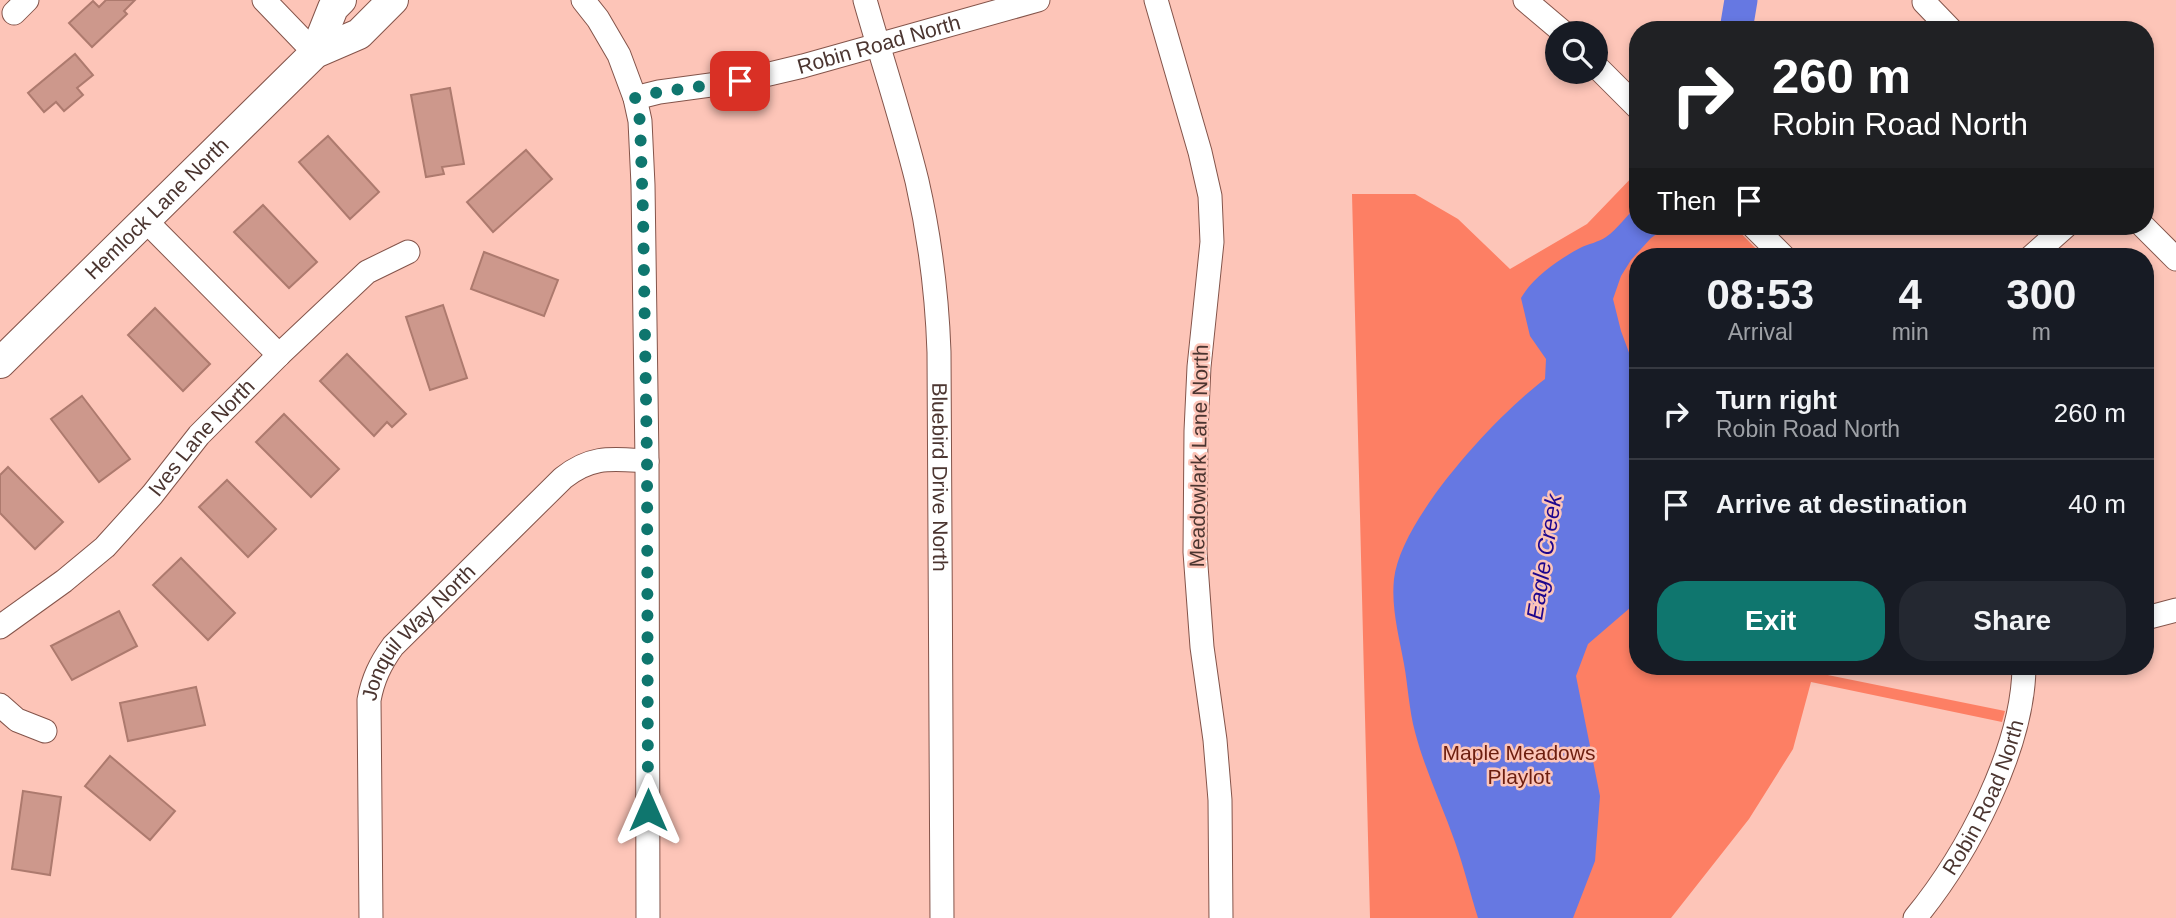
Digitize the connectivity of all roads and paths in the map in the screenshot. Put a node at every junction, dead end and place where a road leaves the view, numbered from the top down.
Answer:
1 (264, 0) edge
2 (341, 0) edge
3 (393, 0) edge
4 (583, 0) edge
5 (865, 0) edge
6 (1038, 0) edge
7 (1156, 0) edge
8 (1525, 0) edge
9 (1924, 2) dead end
10 (1550, 21) edge
11 (1942, 21) edge
12 (878, 46) junction
13 (315, 53) junction
14 (1608, 78) edge
15 (635, 98) junction
16 (1629, 99) edge
17 (145, 220) junction
18 (1762, 235) edge
19 (2056, 235) edge
20 (2152, 235) edge
21 (1775, 248) edge
22 (2041, 248) edge
23 (408, 252) dead end
24 (2176, 259) edge
25 (279, 355) junction
26 (0, 363) edge
27 (647, 461) junction
28 (2176, 610) edge
29 (2154, 616) edge
30 (0, 627) edge
31 (2023, 675) edge
32 (0, 705) edge
33 (45, 731) dead end
34 (370, 918) edge
35 (648, 918) edge
36 (943, 918) edge
37 (1222, 918) edge
38 (1915, 918) edge

1 - 13 street
2 - 13 main road, Hemlock Lane North
3 - 13 main road, Hemlock Lane North
4 - 15 street
5 - 12 street, Bluebird Drive North
6 - 12 street, Robin Road North
7 - 37 street, Meadowlark Lane North
8 - 10 street
9 - 11 street
12 - 15 street, Robin Road North
12 - 36 street, Bluebird Drive North
13 - 17 main road, Hemlock Lane North
14 - 16 street
15 - 27 street
17 - 25 street
17 - 26 main road, Hemlock Lane North
18 - 21 street
19 - 22 street
20 - 24 street
23 - 25 street, Ives Lane North
25 - 30 street, Ives Lane North
27 - 34 street, Jonquil Way North
27 - 35 street
28 - 29 street
31 - 38 street, Robin Road North
32 - 33 street

